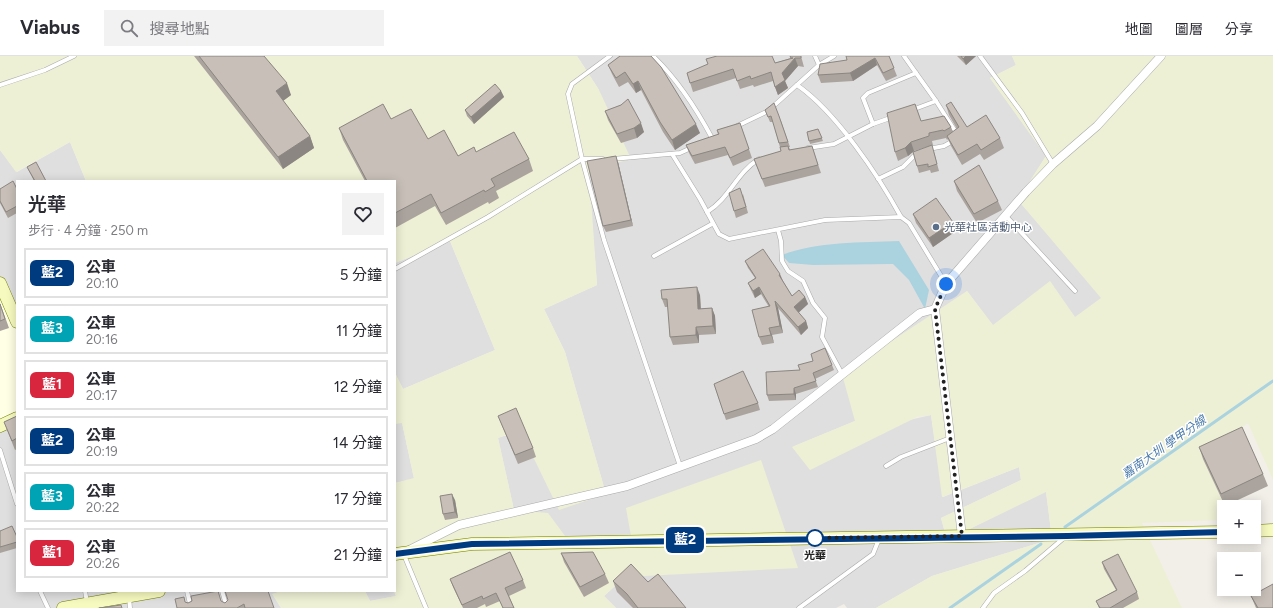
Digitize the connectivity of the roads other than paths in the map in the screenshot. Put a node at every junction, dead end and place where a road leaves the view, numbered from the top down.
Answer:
1 (74, 56) edge
2 (610, 56) edge
3 (653, 56) edge
4 (815, 56) edge
5 (834, 56) edge
6 (904, 56) edge
7 (980, 56) edge
8 (1161, 56) edge
9 (819, 65) junction
10 (916, 73) junction
11 (0, 85) edge
12 (797, 85) junction
13 (936, 101) junction
14 (908, 112) edge
15 (902, 114) edge
16 (874, 124) junction
17 (733, 128) edge
18 (719, 134) edge
19 (712, 138) junction
20 (849, 138) junction
21 (705, 141) edge
22 (699, 144) edge
23 (803, 148) edge
24 (672, 154) junction
25 (766, 156) edge
26 (582, 160) junction
27 (1053, 164) junction
28 (878, 179) junction
29 (707, 212) junction
30 (1006, 216) junction
31 (901, 217) junction
32 (712, 224) junction
33 (778, 230) junction
34 (654, 256) dead end
35 (396, 268) edge
36 (0, 283) edge
37 (946, 284) junction
38 (1075, 291) dead end
39 (935, 309) junction
40 (16, 320) edge
41 (842, 374) junction
42 (16, 418) edge
43 (0, 426) edge
44 (950, 437) junction
45 (0, 450) edge
46 (886, 466) dead end
47 (680, 467) junction
48 (16, 501) edge
49 (1273, 530) edge
50 (1261, 531) edge
51 (1217, 532) edge
52 (962, 536) junction
53 (1067, 536) junction
54 (880, 537) junction
55 (399, 553) edge
56 (40, 592) edge
57 (86, 592) edge
58 (155, 592) edge
59 (187, 592) edge
60 (222, 592) edge
61 (129, 598) edge
62 (988, 603) junction
63 (87, 604) junction
64 (48, 608) edge
65 (63, 608) edge
66 (191, 608) edge
67 (227, 608) edge
68 (426, 608) edge
69 (799, 608) edge
70 (983, 608) edge
71 (991, 608) edge

1 - 11 lane
2 - 26 lane
3 - 19 lane
4 - 9 lane
5 - 9 lane
6 - 10 lane
7 - 27 lane
8 - 27 street
9 - 12 lane
10 - 13 lane
10 - 16 lane
12 - 17 lane
12 - 20 lane
13 - 14 lane
13 - 28 lane
15 - 16 lane
16 - 20 lane
18 - 19 lane
19 - 21 lane
20 - 23 lane
20 - 28 lane
22 - 24 lane
24 - 26 lane
24 - 29 lane
25 - 29 lane
26 - 35 lane
26 - 47 lane
27 - 30 street
28 - 31 lane
29 - 32 lane
30 - 37 street
30 - 38 lane
31 - 33 lane
31 - 37 lane
32 - 33 lane
32 - 34 lane
33 - 41 lane
36 - 40 main road
37 - 39 street
39 - 41 street
39 - 44 street
41 - 47 street
42 - 43 main road
44 - 46 lane
44 - 52 street
45 - 48 lane
47 - 55 street
49 - 50 main road
51 - 53 main road
52 - 53 main road
52 - 54 main road
53 - 62 lane
54 - 55 main road
54 - 69 lane
55 - 68 lane
56 - 64 lane
57 - 63 lane
58 - 61 main road
59 - 66 lane
60 - 67 lane
61 - 63 main road
62 - 70 lane
62 - 71 lane
63 - 65 main road

